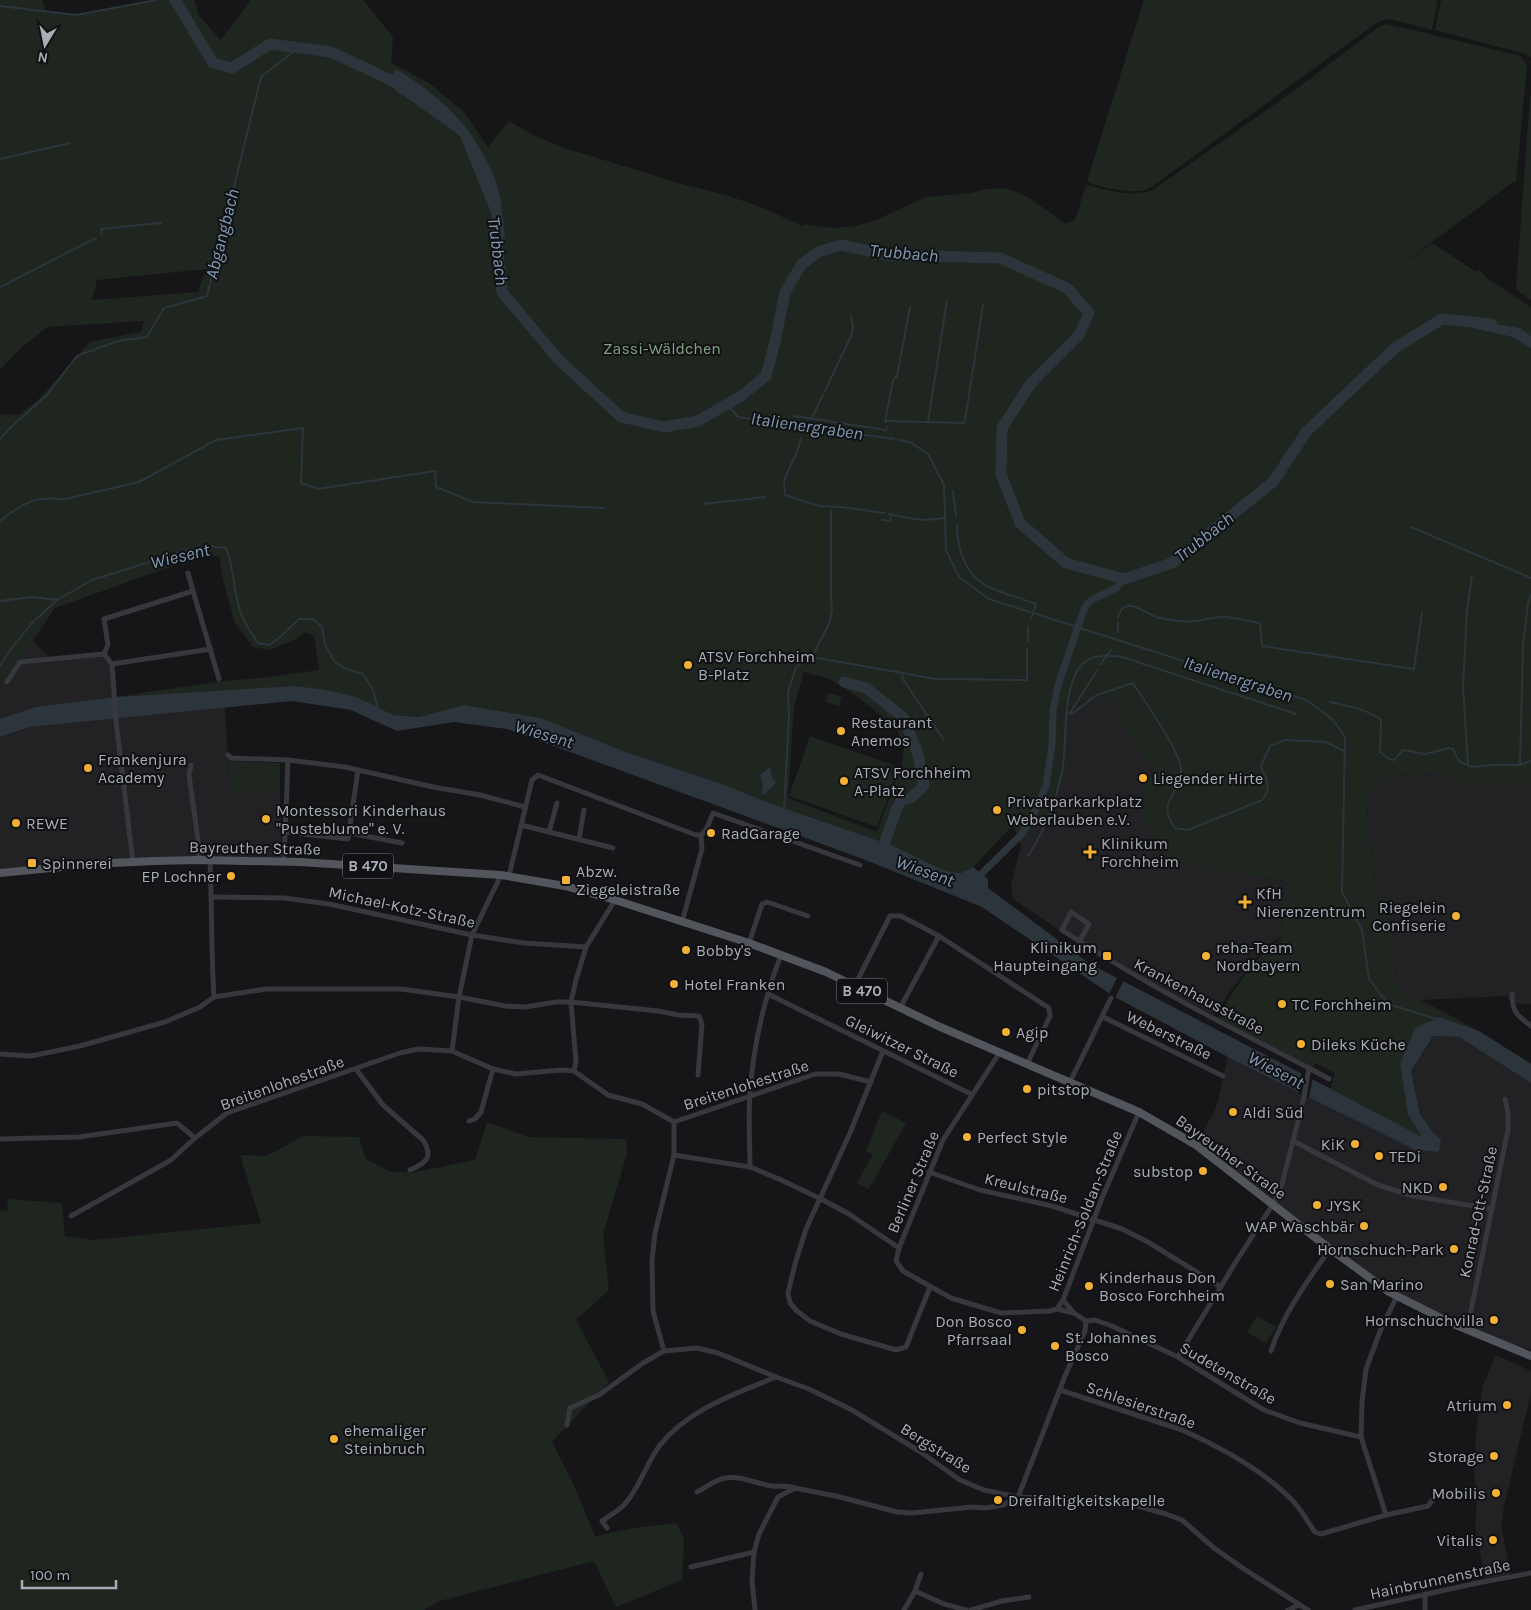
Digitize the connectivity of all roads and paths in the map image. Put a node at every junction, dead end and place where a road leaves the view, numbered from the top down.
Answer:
1 (188, 573) dead end
2 (193, 591) junction
3 (211, 649) junction
4 (104, 654) junction
5 (112, 664) junction
6 (219, 679) dead end
7 (7, 682) dead end
8 (228, 755) dead end
9 (288, 760) junction
10 (191, 764) dead end
11 (358, 770) junction
12 (557, 803) dead end
13 (525, 807) junction
14 (584, 810) dead end
15 (521, 825) junction
16 (286, 832) junction
17 (549, 832) junction
18 (349, 833) junction
19 (701, 835) junction
20 (579, 840) junction
21 (402, 843) dead end
22 (613, 848) dead end
23 (199, 860) junction
24 (210, 860) junction
25 (133, 862) junction
26 (284, 862) junction
27 (860, 865) dead end
28 (0, 873) edge
29 (505, 875) junction
30 (212, 897) junction
31 (615, 900) junction
32 (808, 916) dead end
33 (682, 922) junction
34 (472, 935) junction
35 (939, 936) junction
36 (1080, 942) junction
37 (749, 943) junction
38 (586, 947) junction
39 (781, 955) junction
40 (854, 987) junction
41 (768, 994) junction
42 (1512, 994) dead end
43 (214, 997) junction
44 (459, 997) junction
45 (1111, 998) dead end
46 (572, 1002) junction
47 (900, 1008) junction
48 (1103, 1017) junction
49 (1531, 1026) edge
50 (452, 1051) junction
51 (883, 1051) junction
52 (1000, 1052) junction
53 (0, 1054) edge
54 (1027, 1064) junction
55 (356, 1069) junction
56 (493, 1069) junction
57 (574, 1070) junction
58 (1308, 1071) junction
59 (698, 1075) dead end
60 (1223, 1076) dead end
61 (1329, 1079) dead end
62 (871, 1082) junction
63 (1070, 1082) junction
64 (971, 1094) junction
65 (750, 1095) junction
66 (1505, 1099) dead end
67 (1140, 1112) junction
68 (469, 1121) dead end
69 (674, 1122) junction
70 (195, 1138) junction
71 (0, 1139) edge
72 (1294, 1141) junction
73 (674, 1155) junction
74 (750, 1167) junction
75 (410, 1170) dead end
76 (929, 1172) junction
77 (820, 1199) junction
78 (1274, 1204) junction
79 (1492, 1209) junction
80 (71, 1216) dead end
81 (1095, 1219) junction
82 (899, 1248) junction
83 (1330, 1248) junction
84 (930, 1287) junction
85 (1220, 1287) junction
86 (1397, 1296) junction
87 (1063, 1300) junction
88 (1057, 1309) junction
89 (1074, 1313) junction
90 (1086, 1321) junction
91 (1467, 1330) junction
92 (664, 1351) junction
93 (1271, 1352) dead end
94 (1531, 1356) edge
95 (1178, 1357) junction
96 (776, 1377) junction
97 (1060, 1390) junction
98 (567, 1425) dead end
99 (1361, 1437) junction
100 (773, 1486) junction
101 (795, 1488) junction
102 (698, 1492) dead end
103 (778, 1497) junction
104 (1435, 1497) dead end
105 (1018, 1498) junction
106 (1386, 1515) junction
107 (607, 1528) dead end
108 (754, 1552) junction
109 (691, 1567) dead end
110 (1531, 1573) edge
111 (922, 1574) dead end
112 (915, 1591) junction
113 (1425, 1594) junction
114 (1029, 1597) dead end
115 (1299, 1604) junction
116 (755, 1610) edge
117 (904, 1610) edge
118 (966, 1610) edge
119 (971, 1610) edge
120 (1288, 1610) edge
121 (1308, 1610) edge
122 (1355, 1610) edge
123 (1425, 1610) edge

1 - 2 street
2 - 3 street
2 - 4 street
3 - 5 street
3 - 6 street
4 - 5 street
4 - 7 street
5 - 25 street
8 - 9 street
9 - 11 street
9 - 16 street
10 - 23 street
11 - 13 street
11 - 18 street
12 - 17 street
13 - 15 street
13 - 19 street
14 - 20 street
15 - 17 street
15 - 29 street
16 - 18 street
16 - 26 street
17 - 20 street
18 - 21 street
19 - 27 street
19 - 33 street
20 - 22 street
23 - 24 main road, Bayreuther Straße / B 470
23 - 25 main road, Bayreuther Straße / B 470
24 - 26 main road, Bayreuther Straße / B 470
24 - 30 street
25 - 28 main road, Bayreuther Straße / B 470
26 - 29 main road, Bayreuther Straße / B 470
29 - 31 main road, Bayreuther Straße / B 470
29 - 34 street
30 - 34 street, Michael-Kotz-Straße
30 - 43 street
31 - 33 main road, Bayreuther Straße / B 470
31 - 38 street
32 - 37 street
33 - 37 main road, Bayreuther Straße / B 470
34 - 38 street, Michael-Kotz-Straße
34 - 44 street
35 - 40 street
35 - 47 street
35 - 54 street
36 - 36 street, Krankenhausstraße
36 - 58 street, Krankenhausstraße
37 - 39 main road, Bayreuther Straße / B 470
38 - 46 street
39 - 40 main road, Bayreuther Straße / B 470
39 - 41 street
40 - 47 main road, Bayreuther Straße / B 470
41 - 51 street, Gleiwitzer Straße
41 - 65 street
42 - 49 street
43 - 44 street
43 - 53 street
44 - 46 street
44 - 50 street
45 - 48 street, Weberstraße
46 - 57 street
46 - 59 street
47 - 52 main road, Bayreuther Straße / B 470
48 - 60 street, Weberstraße
48 - 63 street, Weberstraße
50 - 55 street, Breitenlohestraße
50 - 56 street, Breitenlohestraße
51 - 62 street
51 - 64 street, Gleiwitzer Straße
52 - 54 main road, Bayreuther Straße / B 470
52 - 64 street, Berliner Straße
54 - 63 main road, Bayreuther Straße / B 470
55 - 70 street, Breitenlohestraße
55 - 75 street
56 - 57 street, Breitenlohestraße
56 - 68 street
57 - 69 street, Breitenlohestraße
58 - 61 street, Krankenhausstraße
58 - 72 street
62 - 65 street, Breitenlohestraße
62 - 77 street
63 - 67 main road, Bayreuther Straße / B 470
64 - 76 street, Berliner Straße
65 - 69 street, Breitenlohestraße
65 - 74 street
66 - 79 street, Konrad-Ott-Straße
67 - 78 main road, Bayreuther Straße / B 470
67 - 81 street, Heinrich-Soldan-Straße
69 - 73 street
70 - 71 street
70 - 80 street, Breitenlohestraße
72 - 78 street
72 - 79 street
73 - 74 street
73 - 92 street
74 - 77 street
76 - 81 street, Kreulstraße
76 - 82 street, Berliner Straße
77 - 82 street
77 - 84 street
78 - 83 main road, Bayreuther Straße / B 470
78 - 85 street
79 - 91 street, Konrad-Ott-Straße
81 - 85 street, Kreulstraße
81 - 87 street, Heinrich-Soldan-Straße
82 - 84 street, Heinrich-Soldan-Straße
83 - 86 main road, Bayreuther Straße / B 470
83 - 93 street
84 - 88 street, Heinrich-Soldan-Straße
85 - 95 street
86 - 91 main road, Bayreuther Straße / B 470
86 - 99 street
87 - 88 street, Heinrich-Soldan-Straße
87 - 89 street
88 - 89 street
89 - 90 street
90 - 95 street, Sudetenstraße
90 - 97 street
91 - 94 main road, Bayreuther Straße / B 470
92 - 96 street, Bergstraße
92 - 98 street, Bergstraße
95 - 99 street, Sudetenstraße
96 - 105 street, Bergstraße
96 - 107 street
97 - 105 street
97 - 106 street, Schlesierstraße
99 - 106 street
100 - 101 street
100 - 102 street
100 - 103 street
101 - 103 street
101 - 105 street
103 - 108 street
104 - 106 street
105 - 115 street, Bergstraße
108 - 109 street
108 - 116 street
110 - 113 street, Hainbrunnenstraße
111 - 112 street
112 - 117 street
112 - 118 street
113 - 122 street, Hainbrunnenstraße
113 - 123 street
114 - 119 street
115 - 120 street
115 - 121 street, Bergstraße

